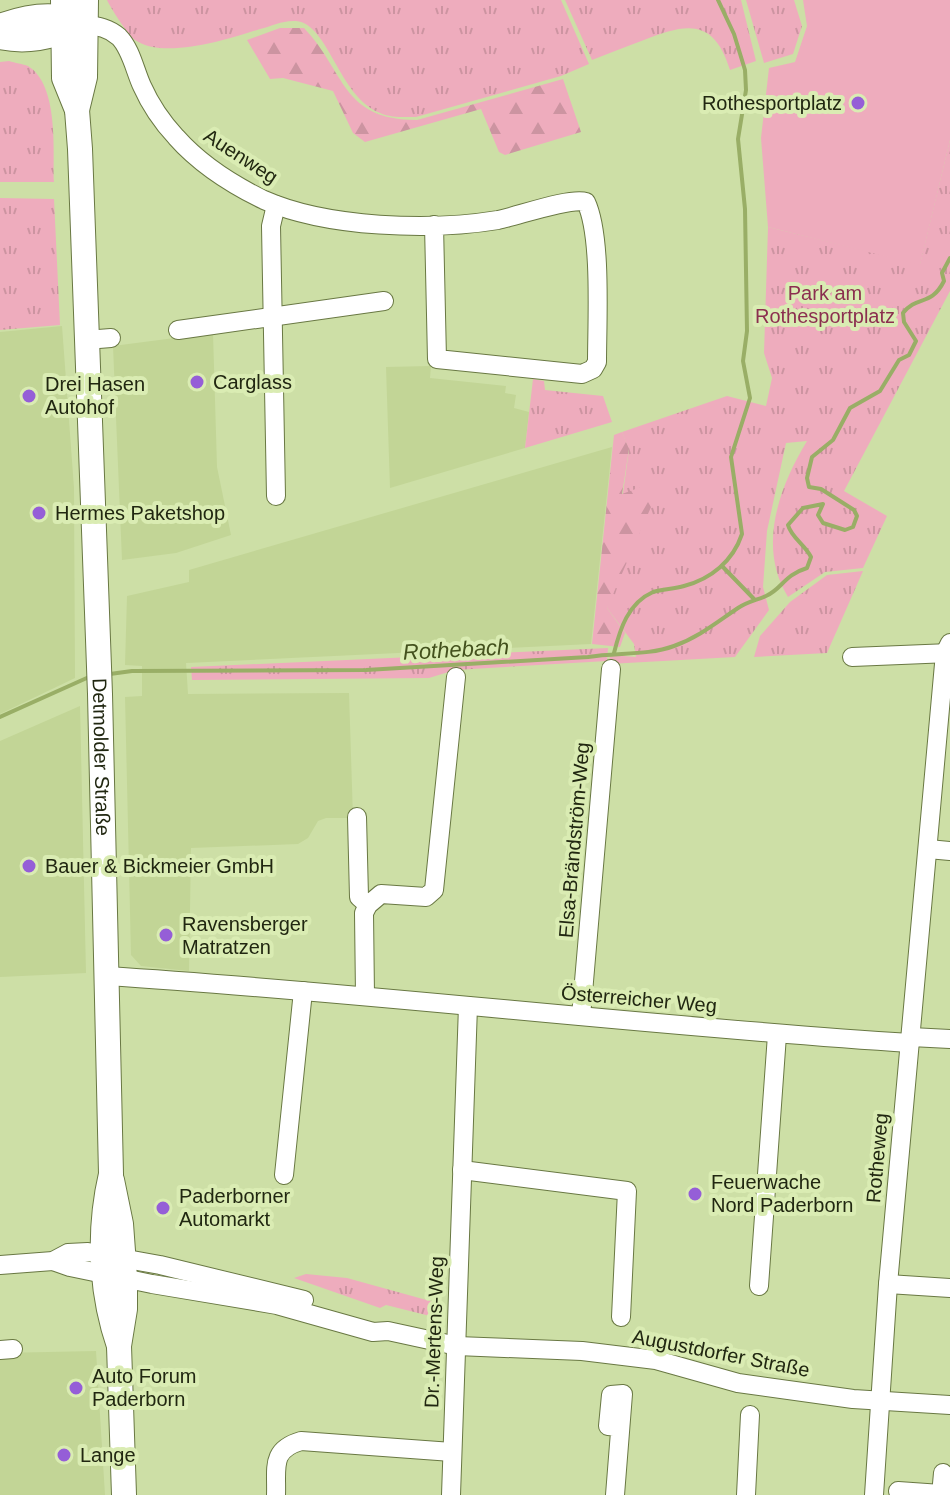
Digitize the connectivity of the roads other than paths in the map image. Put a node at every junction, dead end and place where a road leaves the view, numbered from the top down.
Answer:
1 (86, 0) edge
2 (68, 19) edge
3 (5, 35) edge
4 (64, 78) junction
5 (77, 110) junction
6 (276, 205) junction
7 (434, 225) junction
8 (384, 301) dead end
9 (273, 316) junction
10 (178, 330) dead end
11 (276, 496) dead end
12 (948, 650) edge
13 (852, 657) dead end
14 (611, 669) dead end
15 (456, 677) dead end
16 (357, 817) dead end
17 (928, 849) junction
18 (950, 851) edge
19 (368, 905) junction
20 (107, 976) junction
21 (303, 991) junction
22 (365, 996) junction
23 (468, 1006) junction
24 (581, 1016) junction
25 (777, 1035) junction
26 (950, 1039) edge
27 (910, 1040) junction
28 (462, 1170) junction
29 (284, 1175) dead end
30 (0, 1265) edge
31 (114, 1266) junction
32 (888, 1284) junction
33 (759, 1286) dead end
34 (950, 1288) edge
35 (621, 1317) dead end
36 (457, 1346) junction
37 (881, 1402) junction
38 (950, 1405) edge
39 (750, 1415) dead end
40 (614, 1427) dead end
41 (452, 1452) junction
42 (943, 1473) dead end
43 (898, 1491) dead end
44 (124, 1495) edge
45 (276, 1495) edge
46 (451, 1495) edge
47 (615, 1495) edge
48 (746, 1495) edge
49 (874, 1495) edge
50 (941, 1495) edge

1 - 2 main road, Detmolder Straße
2 - 3 main road
2 - 4 main road, Detmolder Straße
2 - 5 main road, Detmolder Straße
2 - 6 street, Auenweg
3 - 4 main road
4 - 5 main road, Detmolder Straße
5 - 20 main road, Detmolder Straße
6 - 7 street, Auenweg
6 - 9 street
7 - 7 street, Auenweg
8 - 9 street
9 - 10 street
9 - 11 street
12 - 13 street, Rotheweg
12 - 17 street, Rotheweg
14 - 24 street, Elsa-Brändström-Weg
15 - 19 street
16 - 19 street
17 - 18 street
17 - 27 street, Rotheweg
19 - 22 street
20 - 21 street, Österreicher Weg
20 - 31 main road, Detmolder Straße
21 - 22 street, Österreicher Weg
21 - 29 street
22 - 23 street, Österreicher Weg
23 - 24 street, Österreicher Weg
23 - 28 street, Dr.-Mertens-Weg
24 - 25 street, Österreicher Weg
25 - 27 street, Österreicher Weg
25 - 33 street
26 - 27 street
27 - 32 street, Rotheweg
28 - 35 street
28 - 36 street, Dr.-Mertens-Weg
30 - 31 street, Augustdorfer Straße
31 - 36 street, Augustdorfer Straße
31 - 44 main road, Detmolder Straße
32 - 34 street
32 - 37 street, Rotheweg
36 - 37 street, Augustdorfer Straße
36 - 41 street, Dr.-Mertens-Weg
37 - 38 street, Augustdorfer Straße
37 - 49 street, Rotheweg
39 - 48 street
40 - 47 street
41 - 45 street
41 - 46 street, Dr.-Mertens-Weg
42 - 50 street
43 - 50 street

